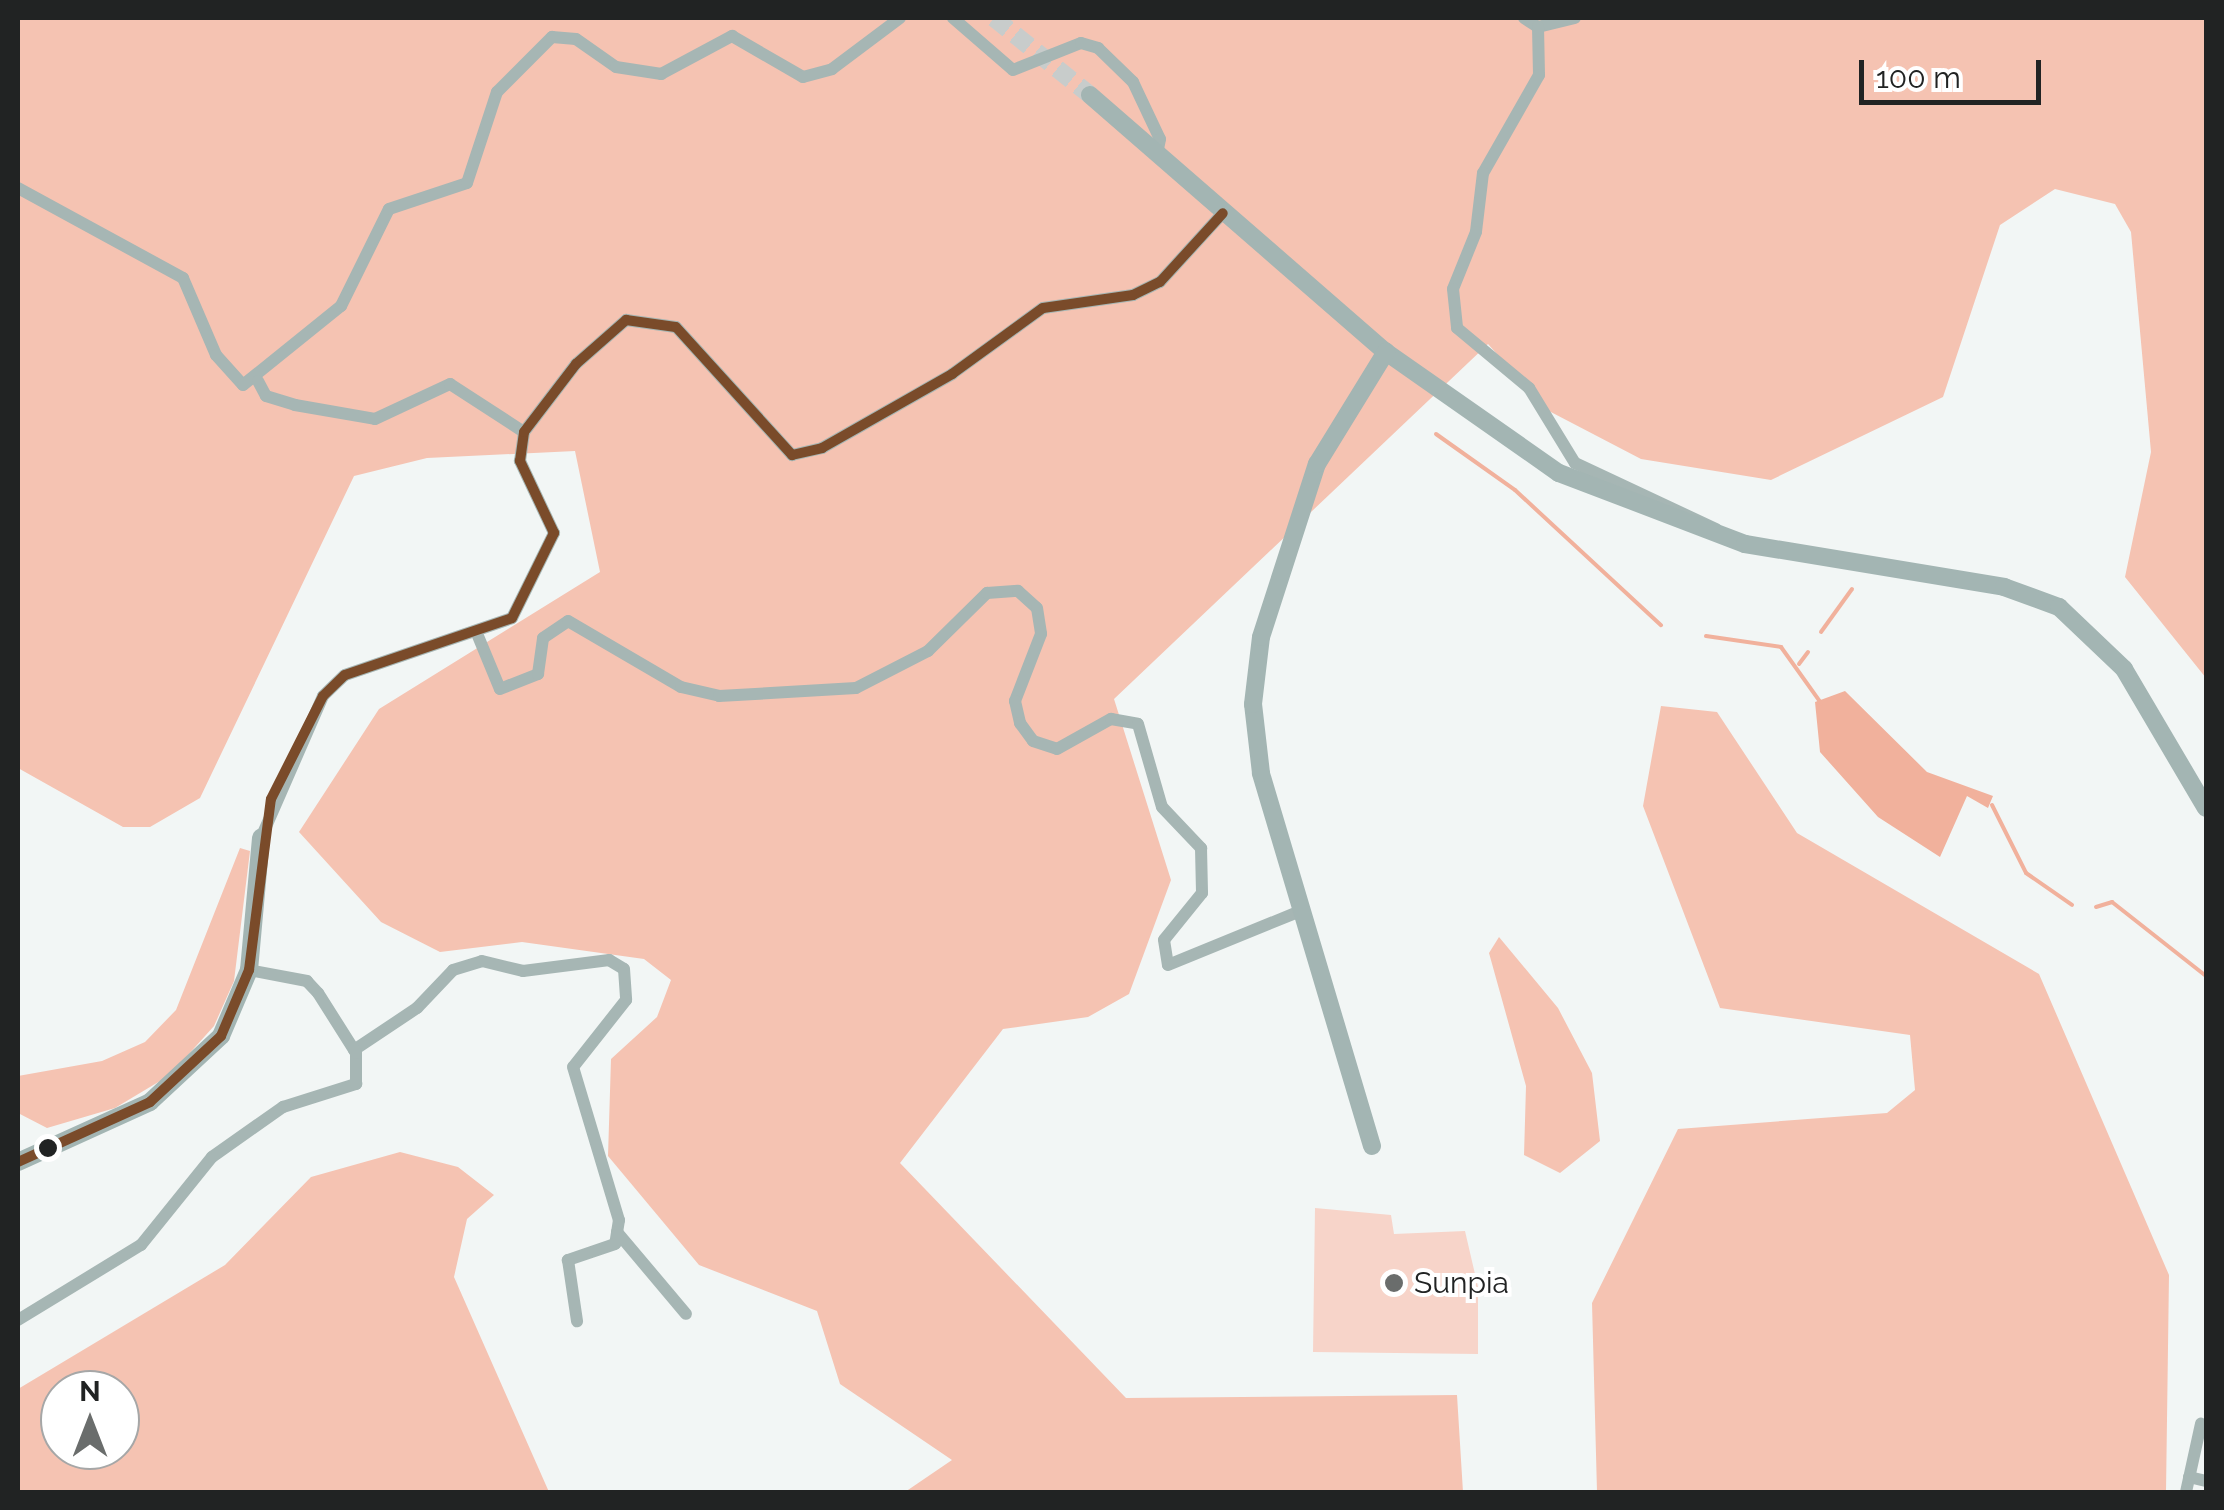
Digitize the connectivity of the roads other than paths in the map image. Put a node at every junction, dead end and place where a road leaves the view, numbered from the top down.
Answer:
1 (900, 18) edge
2 (953, 18) edge
3 (1524, 18) edge
4 (1575, 18) edge
5 (1538, 27) junction
6 (1090, 96) tunnel mouth
7 (1157, 156) junction
8 (18, 188) edge
9 (1223, 213) junction
10 (1386, 352) junction
11 (258, 382) junction
12 (524, 432) junction
13 (1729, 539) junction
14 (478, 636) junction
15 (2206, 808) edge
16 (261, 838) joint
17 (1303, 910) junction
18 (249, 970) junction
19 (354, 1050) junction
20 (1372, 1146) dead end
21 (18, 1162) edge
22 (617, 1232) junction
23 (686, 1314) dead end
24 (18, 1320) edge
25 (577, 1321) dead end
26 (2201, 1424) dead end
27 (2189, 1477) junction
28 (2206, 1480) edge
29 (2186, 1492) edge

1 - 11 street
2 - 7 street
3 - 5 street
4 - 5 street
5 - 13 street
6 - 7 street
7 - 9 street
8 - 11 street
9 - 10 street
9 - 12 street
10 - 13 street
10 - 17 street
11 - 12 street
12 - 14 street
13 - 15 street
14 - 16 street
14 - 17 street
16 - 18 street
17 - 20 street
18 - 19 street
18 - 21 street
19 - 22 street
19 - 24 street
22 - 23 street
22 - 25 street
26 - 27 street
27 - 28 street
27 - 29 street

